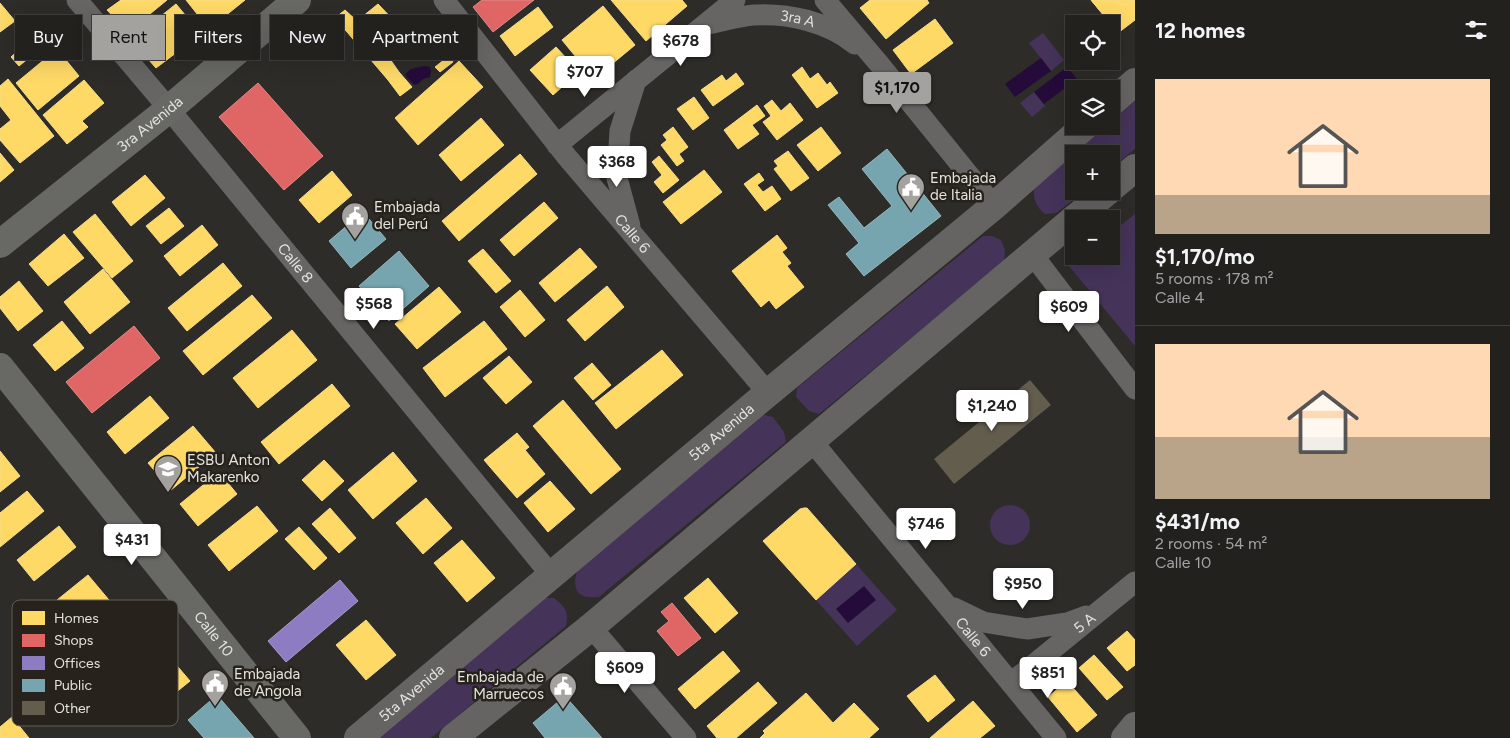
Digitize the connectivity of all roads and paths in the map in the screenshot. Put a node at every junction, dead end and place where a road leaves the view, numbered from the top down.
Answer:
1 (77, 0) edge
2 (297, 0) edge
3 (444, 0) edge
4 (735, 0) edge
5 (825, 0) edge
6 (703, 25) junction
7 (880, 65) junction
8 (636, 80) junction
9 (1135, 82) edge
10 (1120, 95) edge
11 (169, 109) junction
12 (1075, 135) edge
13 (557, 145) junction
14 (1135, 168) edge
15 (1120, 180) edge
16 (1097, 200) edge
17 (994, 206) junction
18 (1085, 210) edge
19 (1065, 226) edge
20 (0, 244) edge
21 (1032, 254) junction
22 (655, 260) junction
23 (0, 367) edge
24 (1135, 389) edge
25 (768, 393) junction
26 (811, 440) junction
27 (551, 575) junction
28 (1135, 582) edge
29 (948, 605) junction
30 (1098, 612) junction
31 (591, 627) junction
32 (1011, 683) junction
33 (1135, 726) edge
34 (297, 738) edge
35 (358, 738) edge
36 (453, 738) edge
37 (686, 738) edge
38 (1056, 738) edge
39 (1125, 738) edge

1 - 11 street, Calle 8
2 - 11 main road, 3ra Avenida
3 - 13 street, Calle 6
4 - 6 street, 3ra A
5 - 7 street
6 - 7 street, 3ra A
6 - 8 street, 3ra A
7 - 17 street
8 - 13 street, 3ra A
8 - 22 street
9 - 10 highway
11 - 20 main road, 3ra Avenida
11 - 27 street, Calle 8
12 - 17 highway, 5ta Avenida
13 - 22 street, Calle 6
14 - 15 highway
16 - 18 highway
17 - 25 highway, 5ta Avenida
19 - 21 highway
21 - 24 street
21 - 26 highway
22 - 25 street, Calle 6
23 - 34 main road, Calle 10
25 - 27 highway, 5ta Avenida
26 - 29 street, Calle 6
26 - 31 highway
27 - 35 highway, 5ta Avenida
28 - 30 street, 5 A
29 - 30 street, Calle 6
29 - 32 street, Calle 6
30 - 32 street, 5 A
31 - 36 highway
31 - 37 street
32 - 38 street, Calle 6
33 - 39 main road

